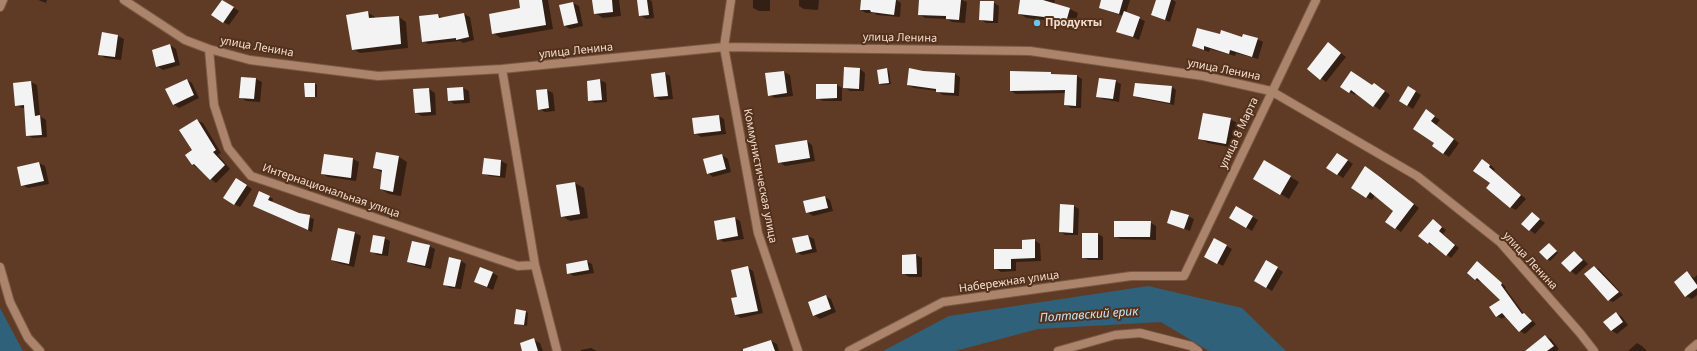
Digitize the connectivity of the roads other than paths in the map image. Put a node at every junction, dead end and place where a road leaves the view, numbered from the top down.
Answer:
1 (3, 0) edge
2 (124, 0) edge
3 (731, 0) edge
4 (1316, 0) edge
5 (0, 6) edge
6 (724, 47) junction
7 (209, 50) junction
8 (502, 69) junction
9 (1271, 91) junction
10 (535, 265) junction
11 (0, 267) edge
12 (1184, 276) joint
13 (1697, 344) edge
14 (40, 351) edge
15 (557, 351) edge
16 (798, 351) edge
17 (849, 351) edge
18 (1058, 351) edge
19 (1198, 351) edge
20 (1594, 351) edge
21 (1689, 351) edge

1 - 5 street
2 - 7 street, улица Ленина
3 - 6 street, Коммунистическая улица
4 - 9 street, улица 8 Марта
6 - 8 street, улица Ленина
6 - 9 street, улица Ленина
6 - 16 street, Коммунистическая улица
7 - 8 street, улица Ленина
7 - 10 street, Интернациональная улица
8 - 10 street
9 - 12 street, улица 8 Марта
9 - 20 street, улица Ленина
10 - 15 street
11 - 14 street
12 - 17 street, Набережная улица
13 - 21 street
18 - 19 street

